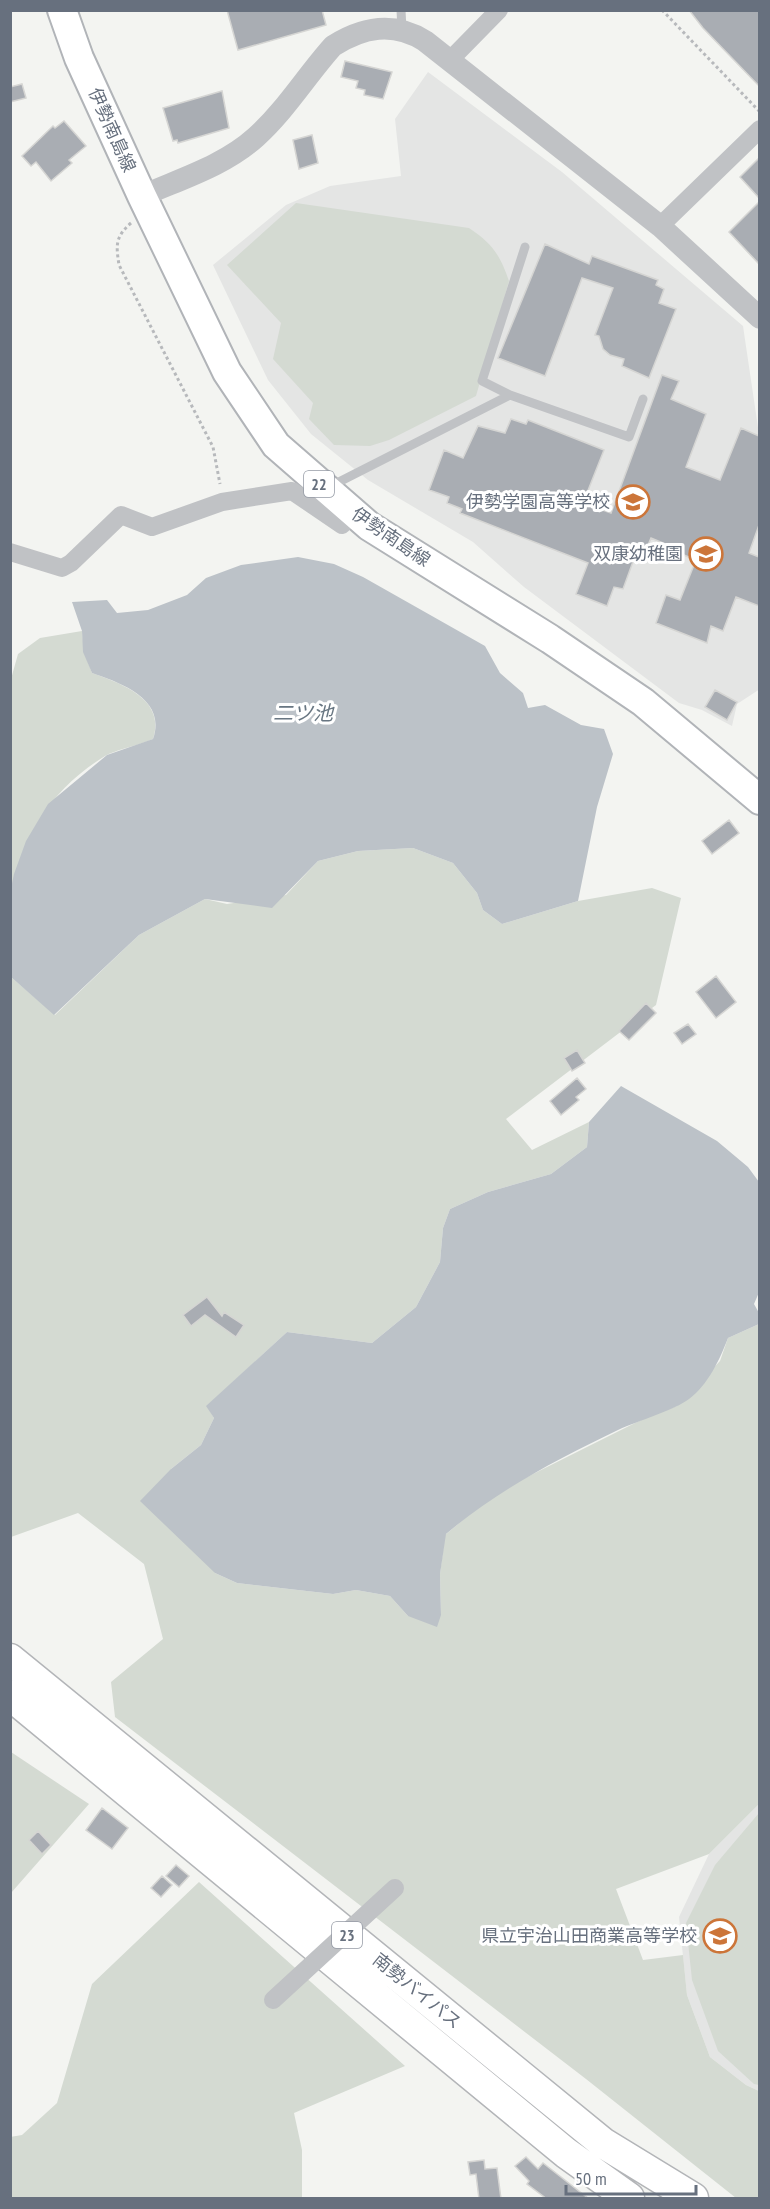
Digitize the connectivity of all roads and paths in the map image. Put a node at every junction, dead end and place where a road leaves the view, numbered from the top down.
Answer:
1 (62, 10) edge
2 (499, 10) edge
3 (662, 10) edge
4 (401, 20) edge
5 (448, 61) junction
6 (759, 112) edge
7 (759, 129) edge
8 (145, 202) junction
9 (660, 226) junction
10 (525, 247) dead end
11 (759, 318) edge
12 (510, 395) junction
13 (643, 399) dead end
14 (324, 489) junction
15 (222, 502) junction
16 (354, 513) junction
17 (10, 552) edge
18 (759, 800) edge
19 (10, 1659) edge
20 (10, 1695) edge
21 (395, 1888) dead end
22 (273, 2000) dead end
23 (629, 2199) edge
24 (693, 2199) edge

1 - 8 main road, 伊勢南島線 / 22
2 - 5 street
3 - 6 path
4 - 5 street
4 - 8 street
5 - 9 street
7 - 9 street
8 - 14 main road, 伊勢南島線 / 22
8 - 15 path
9 - 11 street
10 - 12 lane
12 - 13 lane
12 - 14 lane
14 - 16 main road, 伊勢南島線 / 22
15 - 16 street
15 - 17 street
16 - 18 main road, 伊勢南島線 / 22
19 - 24 highway, 南勢バイパス / 23
20 - 23 highway, 南勢バイパス / 23
21 - 22 street, bridge

